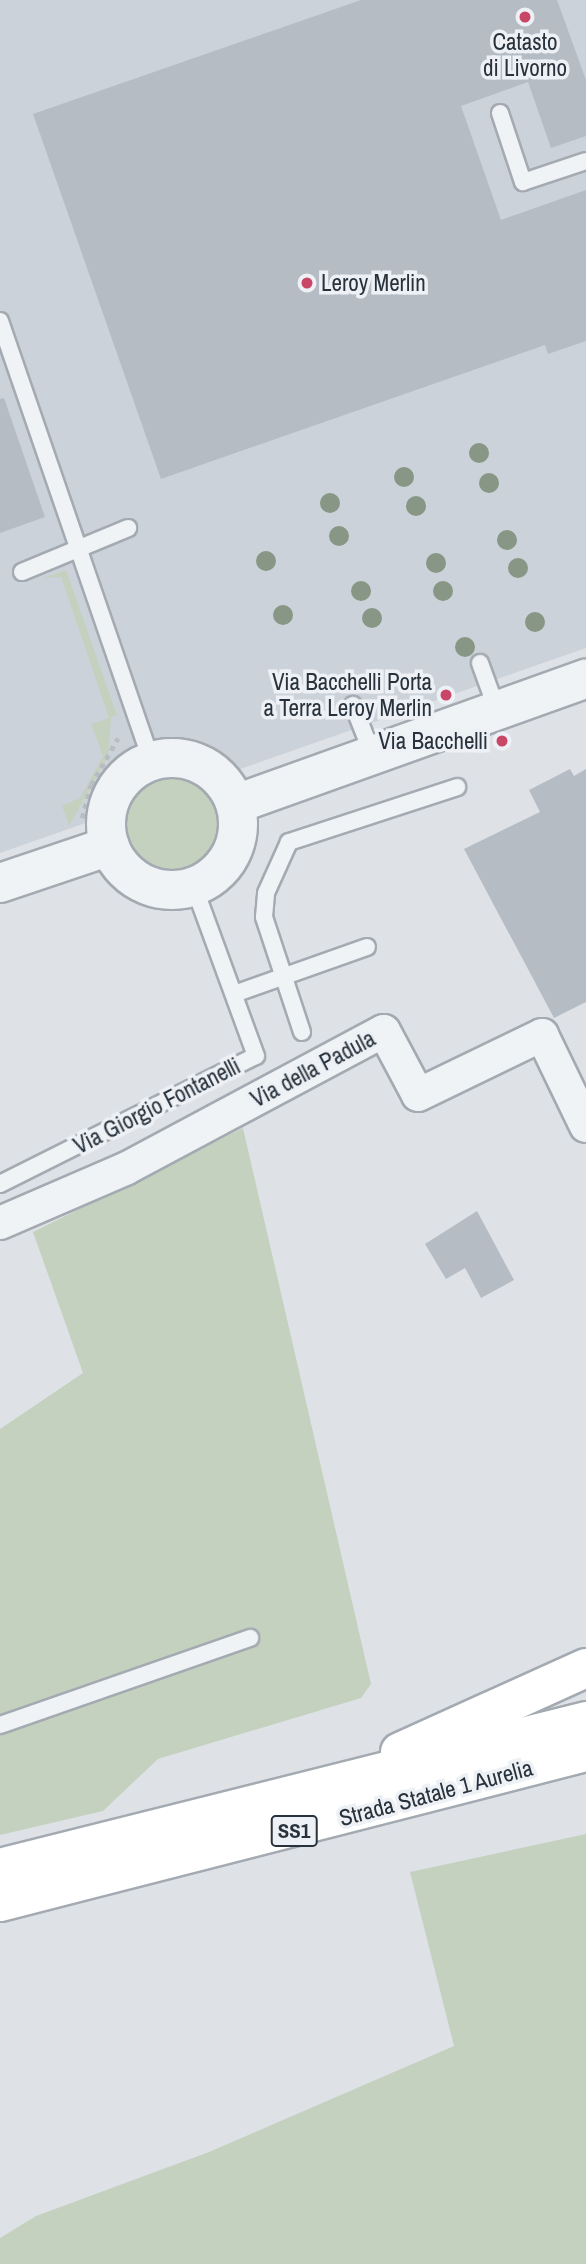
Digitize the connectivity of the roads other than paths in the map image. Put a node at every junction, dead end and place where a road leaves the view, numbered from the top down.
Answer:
1 (500, 113) dead end
2 (586, 161) edge
3 (0, 321) edge
4 (128, 528) dead end
5 (78, 553) junction
6 (22, 572) dead end
7 (480, 663) dead end
8 (586, 679) edge
9 (353, 705) dead end
10 (498, 710) junction
11 (372, 753) junction
12 (151, 760) junction
13 (457, 787) dead end
14 (236, 804) junction
15 (110, 846) junction
16 (0, 883) edge
17 (194, 887) junction
18 (367, 947) dead end
19 (284, 977) junction
20 (234, 994) junction
21 (302, 1032) dead end
22 (586, 1126) edge
23 (0, 1184) edge
24 (0, 1223) edge
25 (250, 1638) dead end
26 (586, 1668) edge
27 (586, 1721) edge
28 (0, 1724) edge
29 (586, 1752) edge
30 (586, 1772) edge
31 (447, 1792) junction
32 (307, 1793) junction
33 (0, 1868) edge
34 (0, 1902) edge

1 - 2 lane
3 - 5 lane
4 - 5 lane
5 - 6 lane
5 - 12 lane
7 - 10 lane
8 - 10 street
9 - 11 lane
10 - 11 street
11 - 14 street
12 - 14 street
12 - 15 street
13 - 19 lane
14 - 17 street
15 - 16 street
15 - 17 street
17 - 20 lane, Via Giorgio Fontanelli
18 - 19 lane
19 - 20 lane
19 - 21 lane
20 - 23 lane, Via Giorgio Fontanelli
22 - 24 street, Via della Padula
25 - 28 lane
26 - 32 highway
27 - 32 highway, Strada Statale 1 Aurelia / SS1
29 - 31 highway, Strada Statale 1 Aurelia / SS1
30 - 31 highway
31 - 34 highway, Strada Statale 1 Aurelia / SS1
32 - 33 highway, Strada Statale 1 Aurelia / SS1

